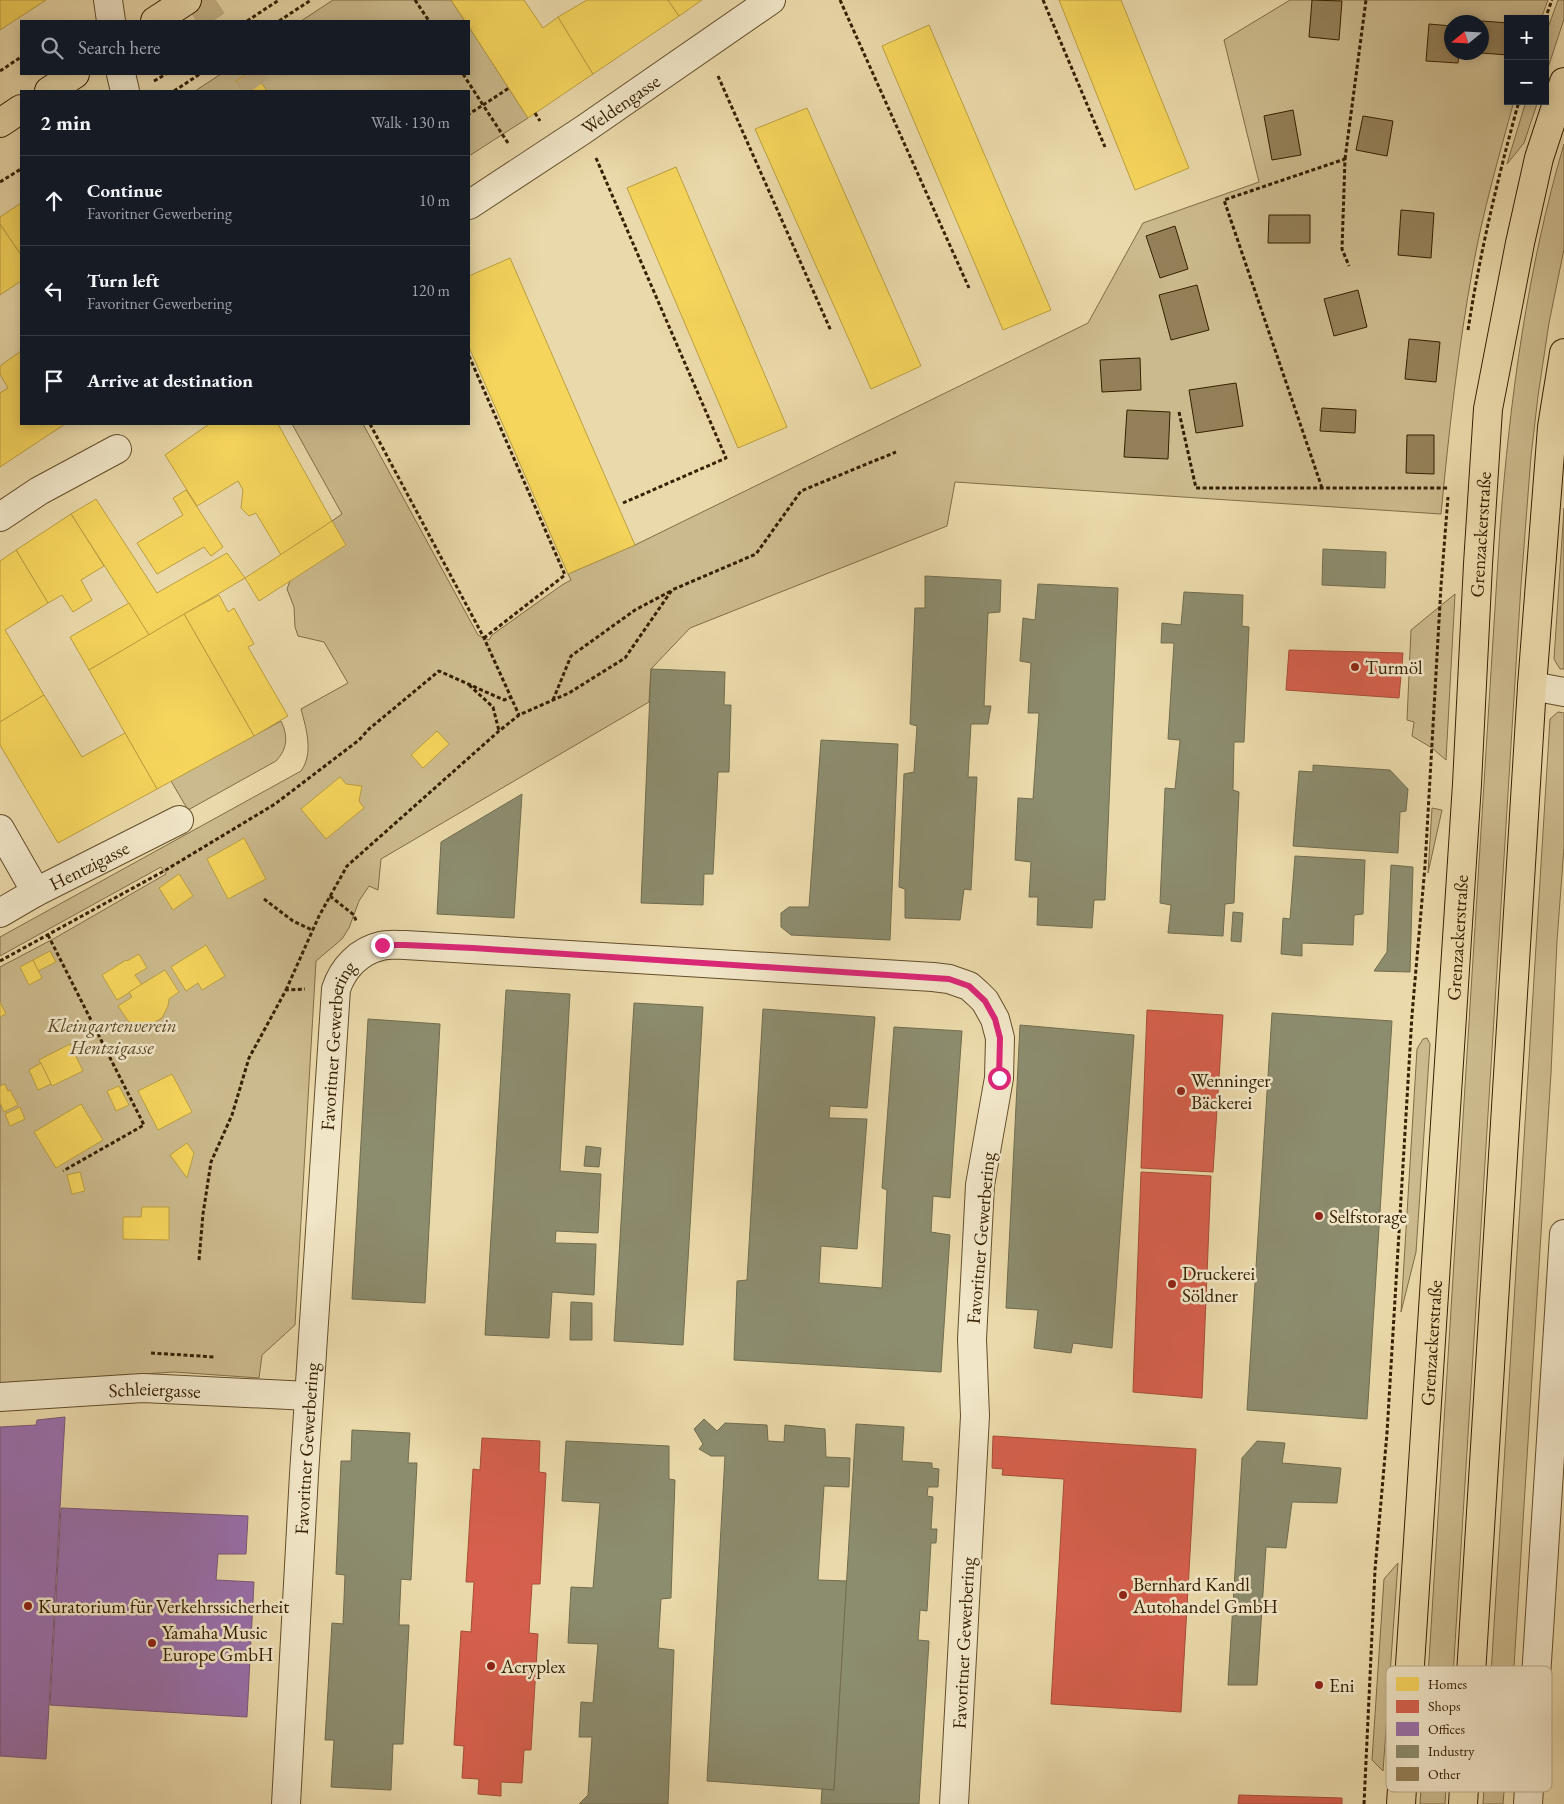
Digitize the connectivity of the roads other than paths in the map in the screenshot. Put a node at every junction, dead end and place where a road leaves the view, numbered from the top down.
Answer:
1 (108, 0) edge
2 (187, 0) edge
3 (771, 0) edge
4 (111, 20) edge
5 (157, 20) edge
6 (73, 75) edge
7 (121, 75) edge
8 (1564, 82) edge
9 (50, 90) edge
10 (126, 90) edge
11 (20, 110) edge
12 (0, 124) edge
13 (470, 204) edge
14 (1564, 353) edge
15 (117, 449) dead end
16 (0, 517) edge
17 (1532, 686) junction
18 (1564, 692) edge
19 (179, 820) dead end
20 (0, 829) edge
21 (36, 892) junction
22 (0, 913) edge
23 (1564, 1234) edge
24 (309, 1396) junction
25 (0, 1397) edge
26 (1559, 1415) edge
27 (1410, 1666) edge
28 (1472, 1666) edge
29 (1539, 1666) edge
30 (286, 1804) edge
31 (954, 1804) edge

1 - 4 street
2 - 5 main road
3 - 13 street, Weldengasse
6 - 9 main road
7 - 10 street
8 - 27 main road, Grenzackerstraße
11 - 12 main road
14 - 17 main road
15 - 16 street
17 - 18 street
17 - 28 main road
19 - 21 street, Hentzigasse
20 - 21 street
21 - 22 street, Hentzigasse
23 - 26 street
24 - 25 street, Schleiergasse
24 - 30 street, Favoritner Gewerbering
24 - 31 street, Favoritner Gewerbering
26 - 29 street

